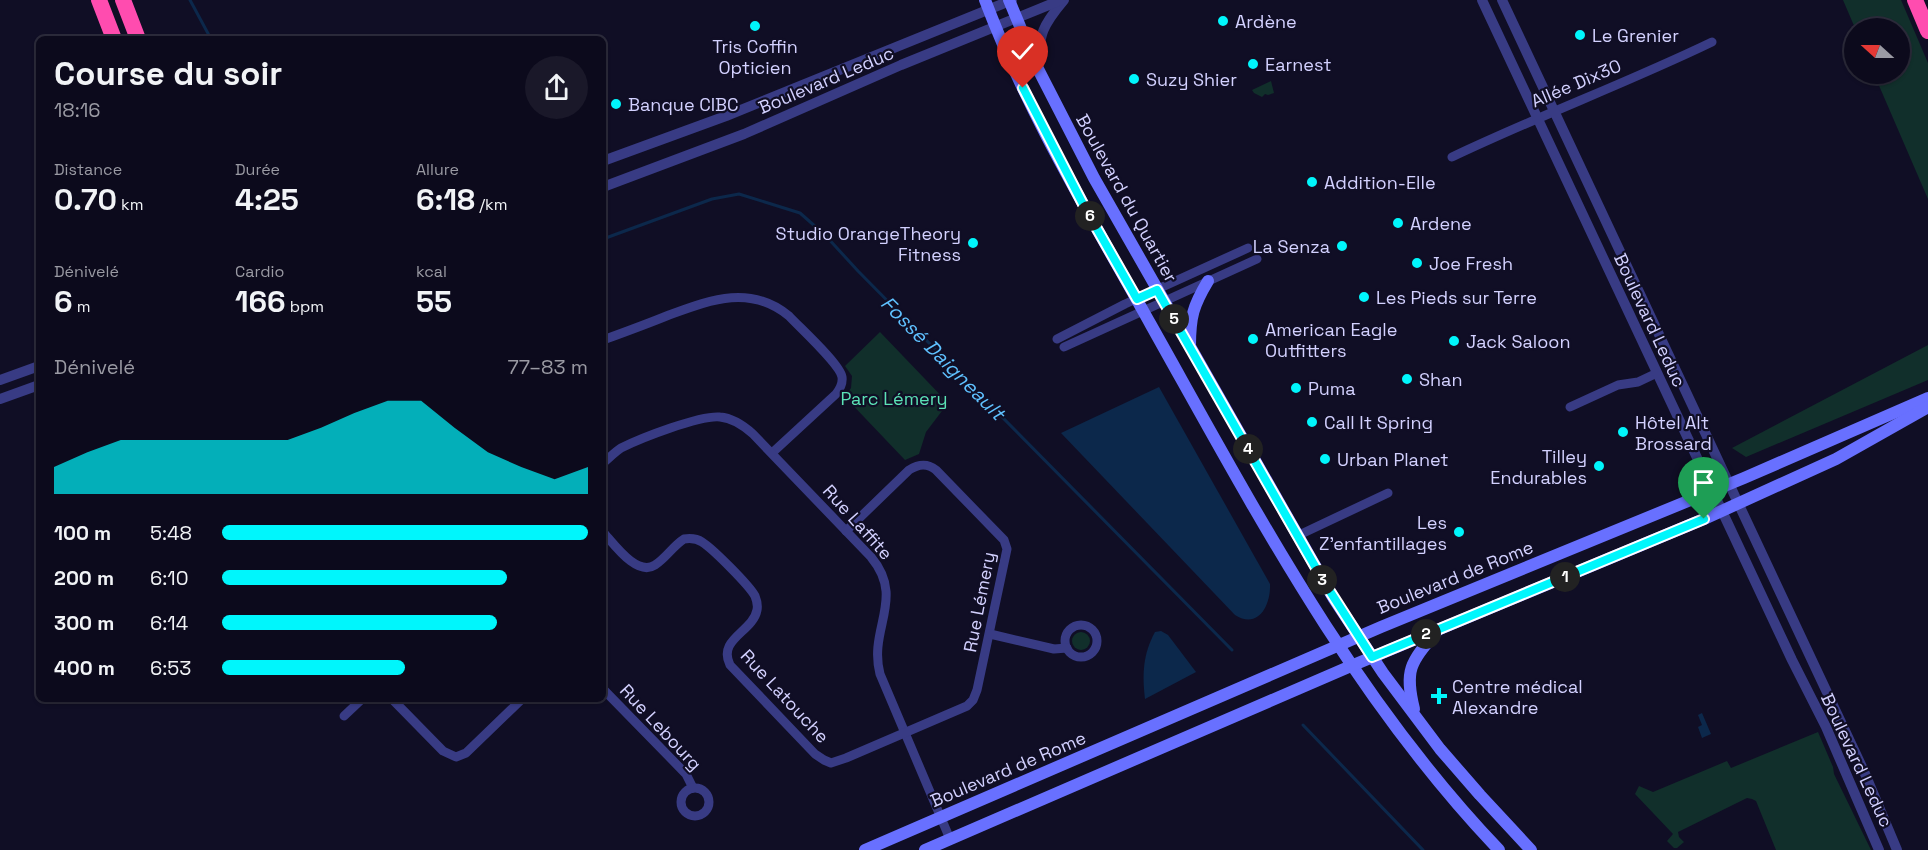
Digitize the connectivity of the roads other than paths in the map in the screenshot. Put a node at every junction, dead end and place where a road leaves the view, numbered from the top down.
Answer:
1 (99, 0) edge
2 (123, 0) edge
3 (1010, 0) edge
4 (1062, 0) edge
5 (1482, 0) edge
6 (1502, 0) edge
7 (1915, 0) edge
8 (987, 5) edge
9 (1016, 18) junction
10 (995, 27) junction
11 (1928, 31) edge
12 (113, 36) edge
13 (137, 36) edge
14 (1712, 42) dead end
15 (1037, 67) junction
16 (1554, 111) junction
17 (1537, 118) junction
18 (1452, 156) dead end
19 (606, 160) edge
20 (606, 186) edge
21 (1248, 248) dead end
22 (1257, 259) dead end
23 (1208, 281) junction
24 (1157, 290) junction
25 (1137, 299) junction
26 (1164, 302) junction
27 (1143, 311) junction
28 (606, 339) edge
29 (1057, 339) dead end
30 (1064, 347) dead end
31 (1190, 348) junction
32 (36, 367) edge
33 (1657, 373) junction
34 (0, 380) edge
35 (36, 386) edge
36 (1928, 398) edge
37 (0, 399) edge
38 (1570, 407) dead end
39 (1928, 407) edge
40 (772, 453) junction
41 (606, 460) edge
42 (1729, 484) junction
43 (1712, 491) junction
44 (1388, 493) dead end
45 (1737, 503) junction
46 (1722, 511) junction
47 (846, 531) junction
48 (606, 535) edge
49 (1297, 536) junction
50 (1438, 629) junction
51 (990, 634) junction
52 (1358, 637) junction
53 (1338, 646) junction
54 (1067, 648) dead end
55 (1372, 657) junction
56 (1351, 666) junction
57 (606, 692) edge
58 (359, 702) edge
59 (395, 702) edge
60 (519, 702) edge
61 (344, 716) dead end
62 (1416, 716) junction
63 (905, 733) junction
64 (693, 788) dead end
65 (941, 817) junction
66 (950, 839) junction
67 (865, 850) edge
68 (925, 850) edge
69 (1499, 850) edge
70 (1531, 850) edge
71 (1879, 850) edge
72 (1897, 850) edge

1 - 12 highway
2 - 13 highway
3 - 8 street, Boulevard Leduc
3 - 9 main road, Boulevard du Quartier
4 - 9 street, Boulevard Leduc
4 - 15 street
5 - 17 street, Boulevard Leduc
6 - 16 street, Boulevard Leduc
7 - 11 highway
8 - 10 main road
8 - 19 street, Boulevard Leduc
9 - 10 street, Boulevard Leduc
9 - 15 main road, Boulevard du Quartier
10 - 20 street, Boulevard Leduc
10 - 25 main road
14 - 16 street, Allée Dix30
15 - 24 main road, Boulevard du Quartier
16 - 17 street, Allée Dix30
16 - 42 street, Boulevard Leduc
17 - 18 street, Allée Dix30
17 - 33 street, Boulevard Leduc
21 - 24 street
22 - 23 street
23 - 26 street
23 - 31 main road
24 - 25 street
24 - 26 main road, Boulevard du Quartier
25 - 27 main road
25 - 29 street
26 - 27 street
26 - 31 main road, Boulevard du Quartier
27 - 30 street
27 - 53 main road
28 - 40 street
31 - 49 main road, Boulevard du Quartier
32 - 34 street
33 - 38 street
33 - 43 street, Boulevard Leduc
35 - 37 street
36 - 42 main road, Boulevard de Rome
39 - 45 main road
40 - 41 street, Rue Laffite
40 - 47 street, Rue Laffite
42 - 43 main road, Boulevard de Rome
42 - 45 street, Boulevard Leduc
43 - 46 street, Boulevard Leduc
43 - 52 main road, Boulevard de Rome
44 - 49 street
45 - 46 main road
45 - 72 street, Boulevard Leduc
46 - 50 main road
46 - 71 street, Boulevard Leduc
47 - 51 street, Rue Lémery
47 - 63 street, Rue Laffite
48 - 63 street, Rue Latouche
49 - 52 main road, Boulevard du Quartier
50 - 55 main road
50 - 62 main road
51 - 54 street
51 - 63 street, Rue Lémery
52 - 53 main road, Boulevard de Rome
52 - 55 main road, Boulevard du Quartier
53 - 56 main road
53 - 65 main road, Boulevard de Rome
55 - 56 main road
55 - 62 main road, Boulevard du Quartier
56 - 66 main road
56 - 69 main road
57 - 64 street, Rue Lebourg
58 - 61 street
59 - 60 street
62 - 70 main road, Boulevard du Quartier
63 - 65 street, Rue Laffite
65 - 66 street, Rue Laffite
65 - 67 main road, Boulevard de Rome
66 - 68 main road

